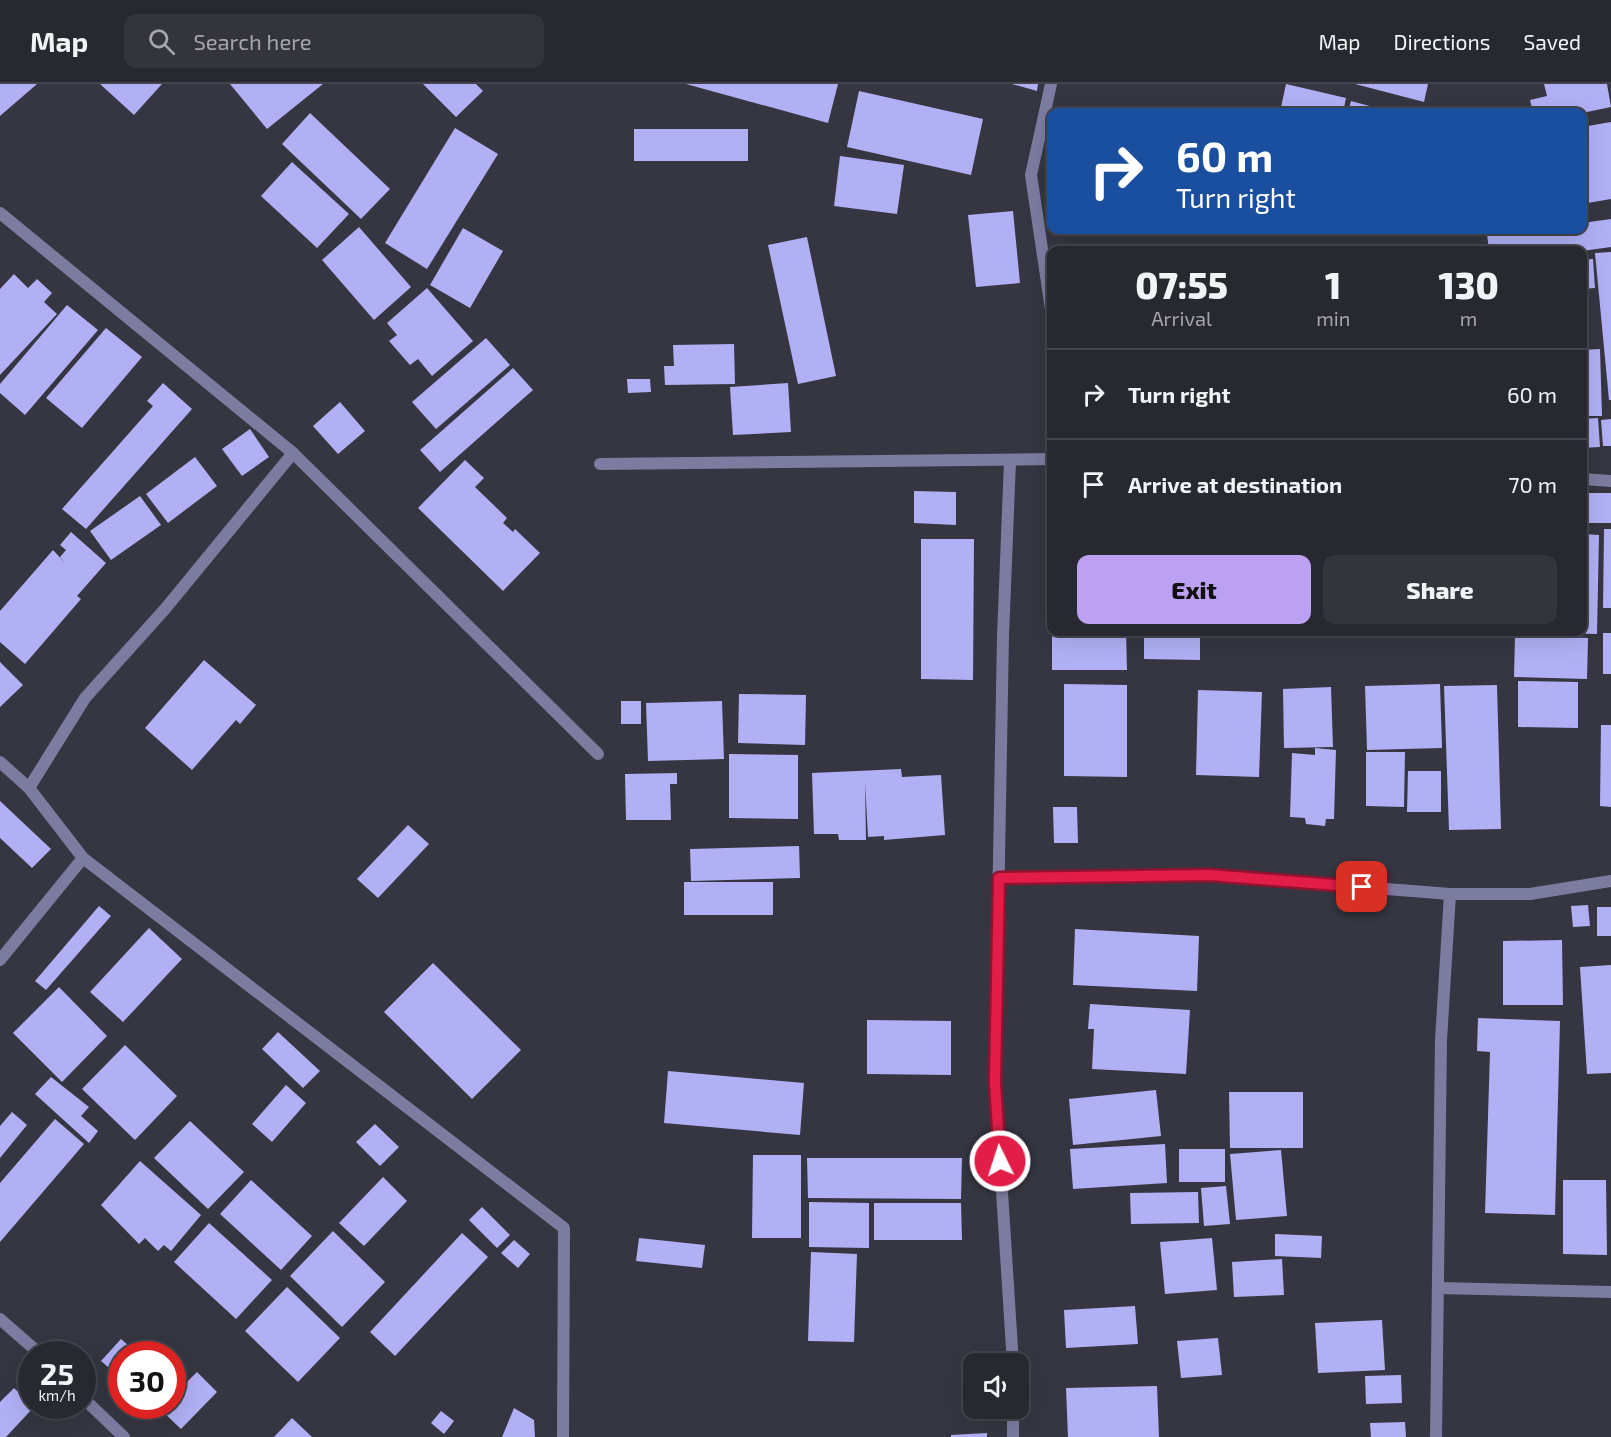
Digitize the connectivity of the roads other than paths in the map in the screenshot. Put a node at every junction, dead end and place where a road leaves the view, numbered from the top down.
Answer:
1 (1051, 84) edge
2 (0, 213) edge
3 (1047, 282) edge
4 (293, 453) junction
5 (1047, 459) edge
6 (1010, 461) junction
7 (600, 464) dead end
8 (1587, 479) edge
9 (1611, 481) edge
10 (598, 754) dead end
11 (0, 762) edge
12 (28, 788) junction
13 (83, 858) junction
14 (999, 878) junction
15 (1611, 881) edge
16 (1450, 894) junction
17 (0, 960) edge
18 (1438, 1288) junction
19 (1611, 1292) edge
20 (0, 1319) edge
21 (25, 1341) edge
22 (1012, 1353) edge
23 (96, 1410) edge
24 (1013, 1419) edge
25 (124, 1437) edge
26 (563, 1437) edge
27 (1013, 1437) edge
28 (1436, 1437) edge

1 - 3 street
2 - 4 street
4 - 10 street
4 - 12 street
5 - 6 street
6 - 7 street
6 - 14 street
8 - 9 street
11 - 12 street
12 - 13 street
13 - 17 street
13 - 26 street
14 - 16 street
14 - 22 street
15 - 16 street
16 - 18 street
18 - 19 street
18 - 28 street
20 - 21 street
23 - 25 street
24 - 27 street

